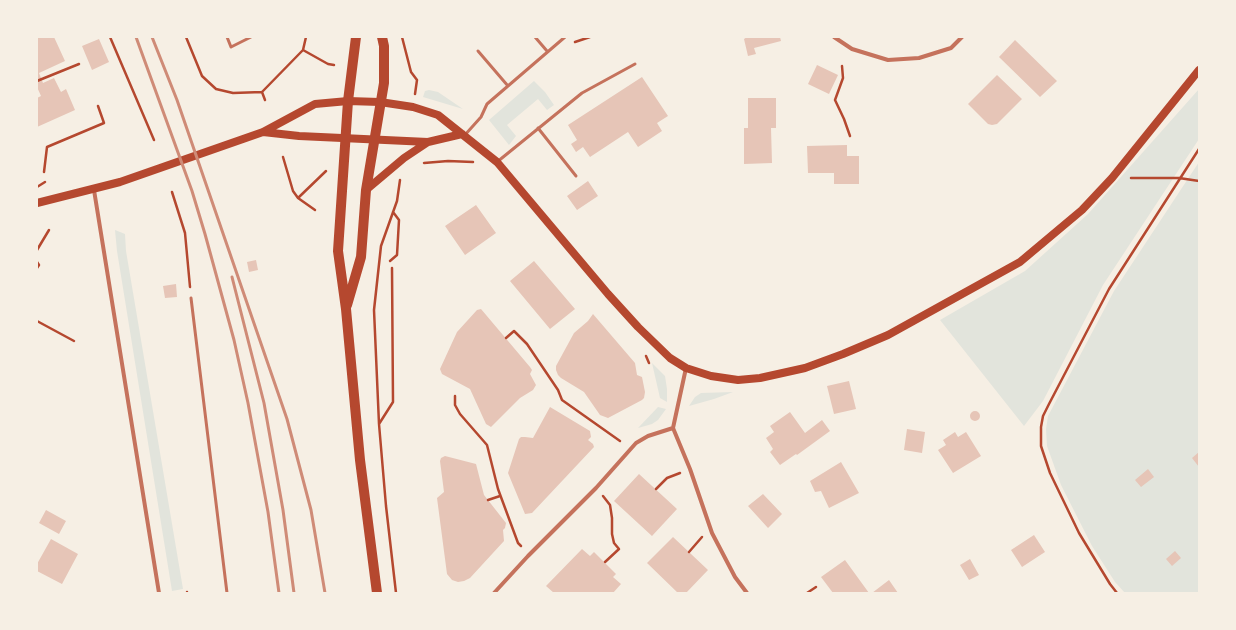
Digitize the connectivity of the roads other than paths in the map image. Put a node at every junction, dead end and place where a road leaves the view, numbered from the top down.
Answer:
1 (226, 37) edge
2 (252, 37) edge
3 (356, 37) edge
4 (382, 37) edge
5 (535, 37) edge
6 (565, 37) edge
7 (834, 37) edge
8 (962, 37) edge
9 (478, 51) dead end
10 (547, 52) junction
11 (635, 64) dead end
12 (1199, 70) edge
13 (508, 86) junction
14 (348, 101) junction
15 (380, 102) junction
16 (538, 128) junction
17 (263, 132) junction
18 (463, 135) junction
19 (345, 138) junction
20 (374, 139) junction
21 (428, 142) junction
22 (497, 162) junction
23 (576, 176) dead end
24 (94, 190) junction
25 (366, 190) junction
26 (37, 203) edge
27 (191, 298) road end
28 (346, 309) junction
29 (686, 368) junction
30 (673, 428) junction
31 (159, 593) edge
32 (227, 593) edge
33 (377, 593) edge
34 (494, 593) edge
35 (747, 593) edge

1 - 2 lane
3 - 14 main road
4 - 15 main road
5 - 10 lane
6 - 10 lane
7 - 8 street
9 - 13 lane
10 - 13 lane
11 - 16 lane
12 - 29 main road
13 - 18 lane
14 - 15 main road
14 - 17 main road
14 - 19 main road
15 - 18 main road
15 - 20 main road
16 - 22 lane
16 - 23 lane
17 - 19 main road
17 - 24 main road
18 - 21 main road
18 - 22 main road
19 - 20 main road
19 - 28 main road
20 - 21 main road
20 - 25 main road
21 - 25 main road
22 - 29 main road
24 - 26 main road
24 - 31 street
25 - 28 main road
27 - 32 lane
28 - 33 main road
29 - 30 street
30 - 34 street
30 - 35 street

